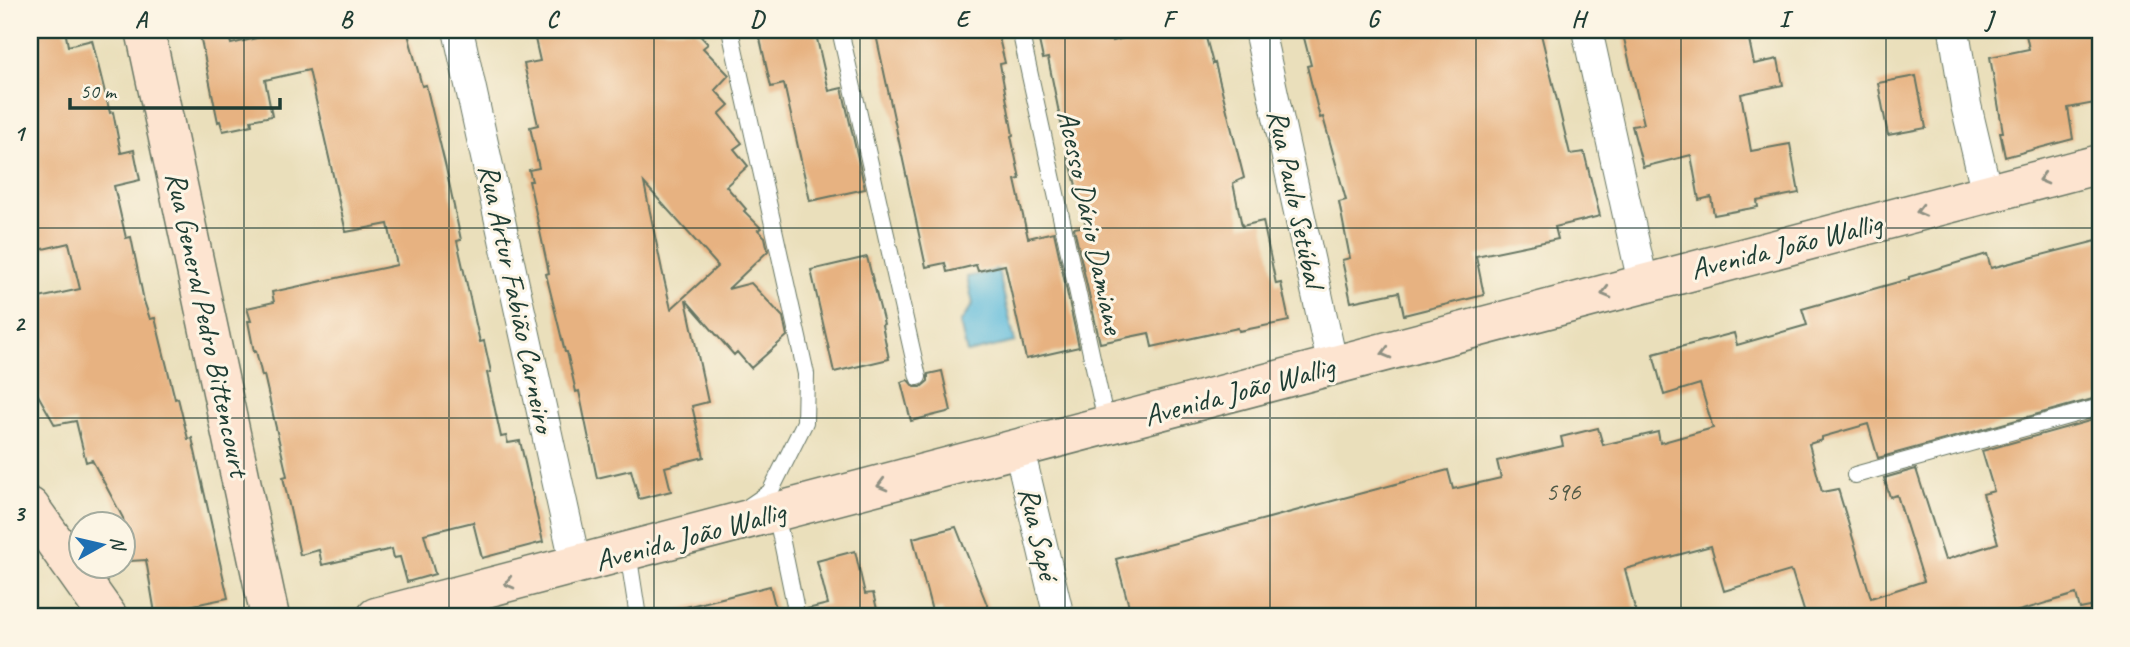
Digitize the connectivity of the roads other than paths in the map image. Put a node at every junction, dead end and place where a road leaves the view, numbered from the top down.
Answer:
1 (145, 30) edge
2 (458, 30) edge
3 (730, 30) edge
4 (840, 30) edge
5 (1020, 30) edge
6 (1259, 30) edge
7 (1587, 30) edge
8 (1954, 30) edge
9 (2100, 164) edge
10 (1987, 194) junction
11 (1643, 283) junction
12 (1333, 367) junction
13 (918, 377) dead end
14 (2100, 407) edge
15 (1107, 426) junction
16 (1019, 449) junction
17 (1855, 475) dead end
18 (30, 507) edge
19 (776, 513) junction
20 (715, 529) junction
21 (628, 552) junction
22 (576, 566) junction
23 (107, 617) edge
24 (270, 617) edge
25 (376, 617) edge
26 (638, 617) edge
27 (793, 617) edge
28 (1059, 617) edge

1 - 24 main road, Rua General Pedro Bittencourt
2 - 22 street, Rua Artur Fabião Carneiro
3 - 20 lane
4 - 13 lane
5 - 15 lane, Acesso Dário Damiane
6 - 12 street, Rua Paulo Setúbal
7 - 11 street
8 - 10 street
9 -> 10 main road, Avenida João Wallig
10 -> 11 main road, Avenida João Wallig
11 -> 12 main road, Avenida João Wallig
12 - 15 main road, Avenida João Wallig
14 - 17 lane
15 - 16 main road, Avenida João Wallig
16 -> 19 main road, Avenida João Wallig
16 - 28 street, Rua Sapé
18 - 23 main road
19 - 20 main road, Avenida João Wallig
19 - 27 lane
20 - 21 main road, Avenida João Wallig
21 - 22 main road, Avenida João Wallig
21 - 26 lane
22 -> 25 main road, Avenida João Wallig

